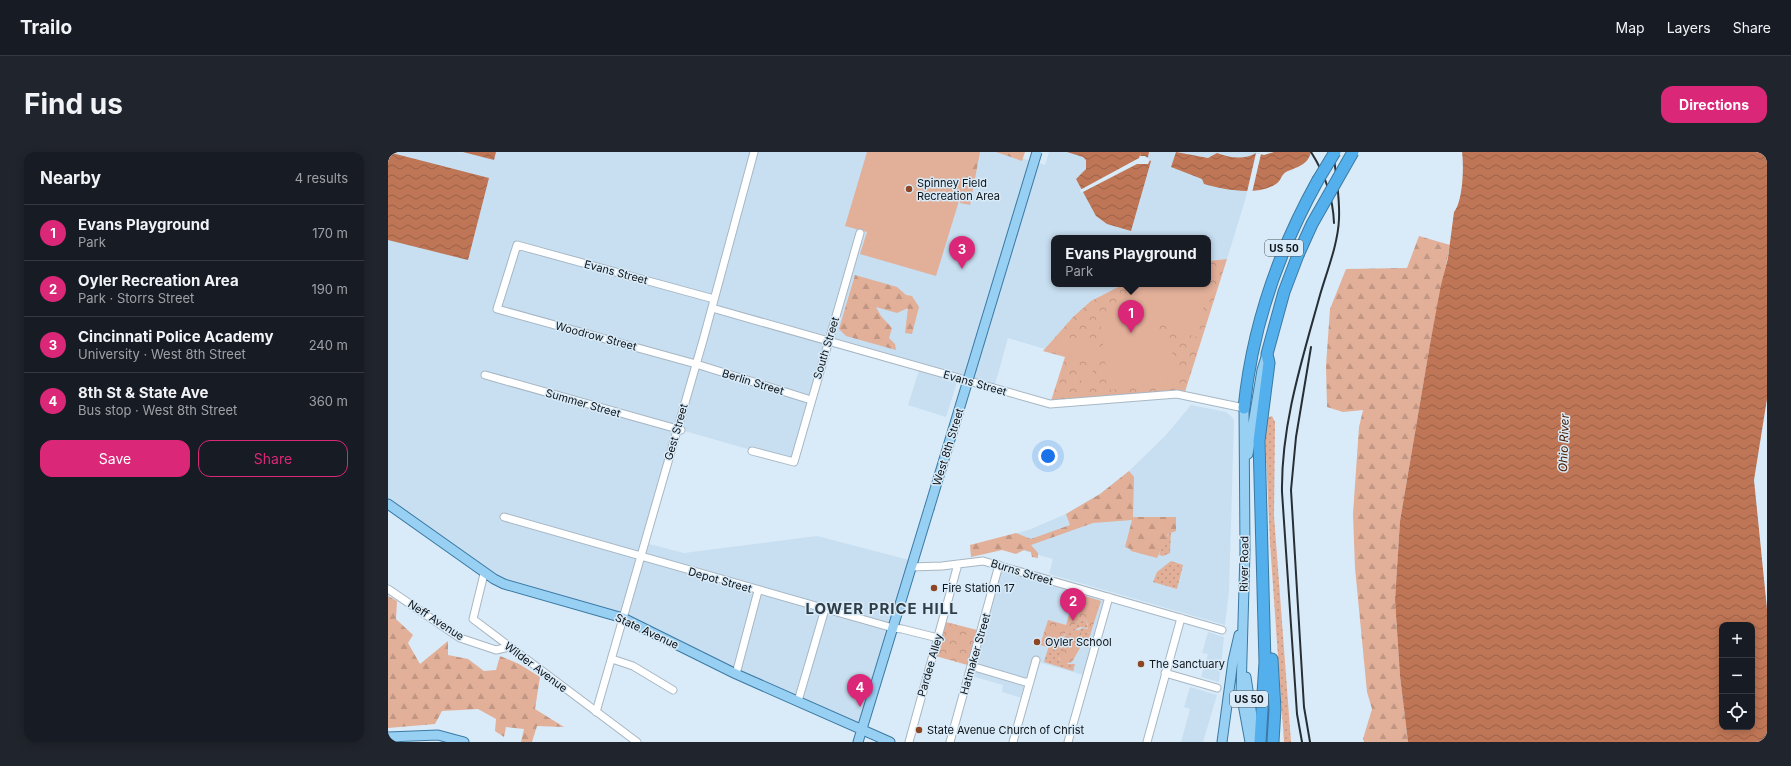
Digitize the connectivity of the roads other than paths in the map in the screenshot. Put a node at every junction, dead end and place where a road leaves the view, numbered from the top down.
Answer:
1 (754, 152) edge
2 (1037, 152) edge
3 (1334, 152) edge
4 (1353, 152) edge
5 (860, 233) dead end
6 (714, 299) junction
7 (712, 308) junction
8 (497, 309) joint
9 (828, 342) junction
10 (696, 364) junction
11 (1265, 370) junction
12 (485, 375) dead end
13 (811, 400) junction
14 (1244, 408) junction
15 (679, 430) junction
16 (752, 451) dead end
17 (1245, 474) junction
18 (388, 504) edge
19 (504, 516) dead end
20 (641, 556) junction
21 (912, 564) junction
22 (958, 564) junction
23 (999, 565) junction
24 (484, 574) junction
25 (388, 589) edge
26 (758, 591) junction
27 (1109, 598) junction
28 (825, 609) junction
29 (1243, 614) junction
30 (623, 618) junction
31 (1181, 618) junction
32 (893, 628) junction
33 (1222, 630) dead end
34 (938, 638) junction
35 (509, 647) junction
36 (1243, 655) junction
37 (612, 659) junction
38 (1036, 660) dead end
39 (971, 666) junction
40 (1165, 673) junction
41 (736, 674) junction
42 (1030, 682) junction
43 (1269, 687) junction
44 (1216, 688) dead end
45 (673, 690) dead end
46 (798, 701) junction
47 (596, 712) junction
48 (862, 730) junction
49 (388, 737) edge
50 (464, 742) edge
51 (637, 742) edge
52 (858, 742) edge
53 (890, 742) edge
54 (909, 742) edge
55 (950, 742) edge
56 (1013, 742) edge
57 (1068, 742) edge
58 (1147, 742) edge
59 (1222, 742) edge
60 (1250, 742) edge
61 (1256, 742) edge
62 (1260, 742) edge
63 (1273, 742) edge

1 - 6 street, Gest Street
2 - 21 main road, West 8th Street, bridge
3 - 14 highway, US 50, bridge
4 - 11 highway, US 50, bridge
5 - 9 street, South Street
6 - 7 street, Gest Street
6 - 8 street, Evans Street
7 - 9 street, Evans Street
7 - 10 street, Gest Street
8 - 10 street, Woodrow Street
9 - 13 street, South Street
9 - 14 street, Evans Street
10 - 13 street, Berlin Street
10 - 15 street, Gest Street
11 - 17 main road, River Road / US 50
11 - 43 highway
12 - 15 street, Summer Street
13 - 16 street, South Street
14 - 17 main road, River Road / US 50
15 - 20 street, Gest Street
17 - 29 main road, River Road / US 50
18 - 24 main road, State Avenue
19 - 20 street, Depot Street
20 - 26 street, Depot Street
20 - 30 street, Gest Street
21 - 22 street, Burns Street
21 - 32 main road, West 8th Street
22 - 23 street, Burns Street
22 - 34 street, Pardee Alley
23 - 27 street, Burns Street
23 - 39 street, Hatmaker Street
24 - 30 main road, State Avenue
24 - 35 street, Wilder Avenue
25 - 35 street, Neff Avenue
26 - 28 street, Depot Street
26 - 41 street
27 - 31 street, Burns Street
27 - 57 street
28 - 32 street, Depot Street
28 - 46 street
29 - 36 main road, River Road / US 50
29 - 59 main road
30 - 37 street, Gest Street
30 - 41 main road, State Avenue
31 - 33 street, Burns Street
31 - 40 street
32 - 34 street, Depot Street
32 - 48 main road, West 8th Street
34 - 54 street, Pardee Alley
35 - 47 street, Wilder Avenue
36 - 60 main road, River Road / US 50
36 - 61 main road, River Road / US 50
37 - 45 street
37 - 47 street, Gest Street
38 - 42 street
39 - 42 street
39 - 55 street, Hatmaker Street
40 - 44 street
40 - 58 street
41 - 46 main road, State Avenue
42 - 56 street
43 - 62 highway
43 - 63 highway
46 - 48 main road, State Avenue
47 - 51 street, Wilder Avenue
48 - 52 main road, West 8th Street
48 - 53 main road, State Avenue
49 - 50 main road

